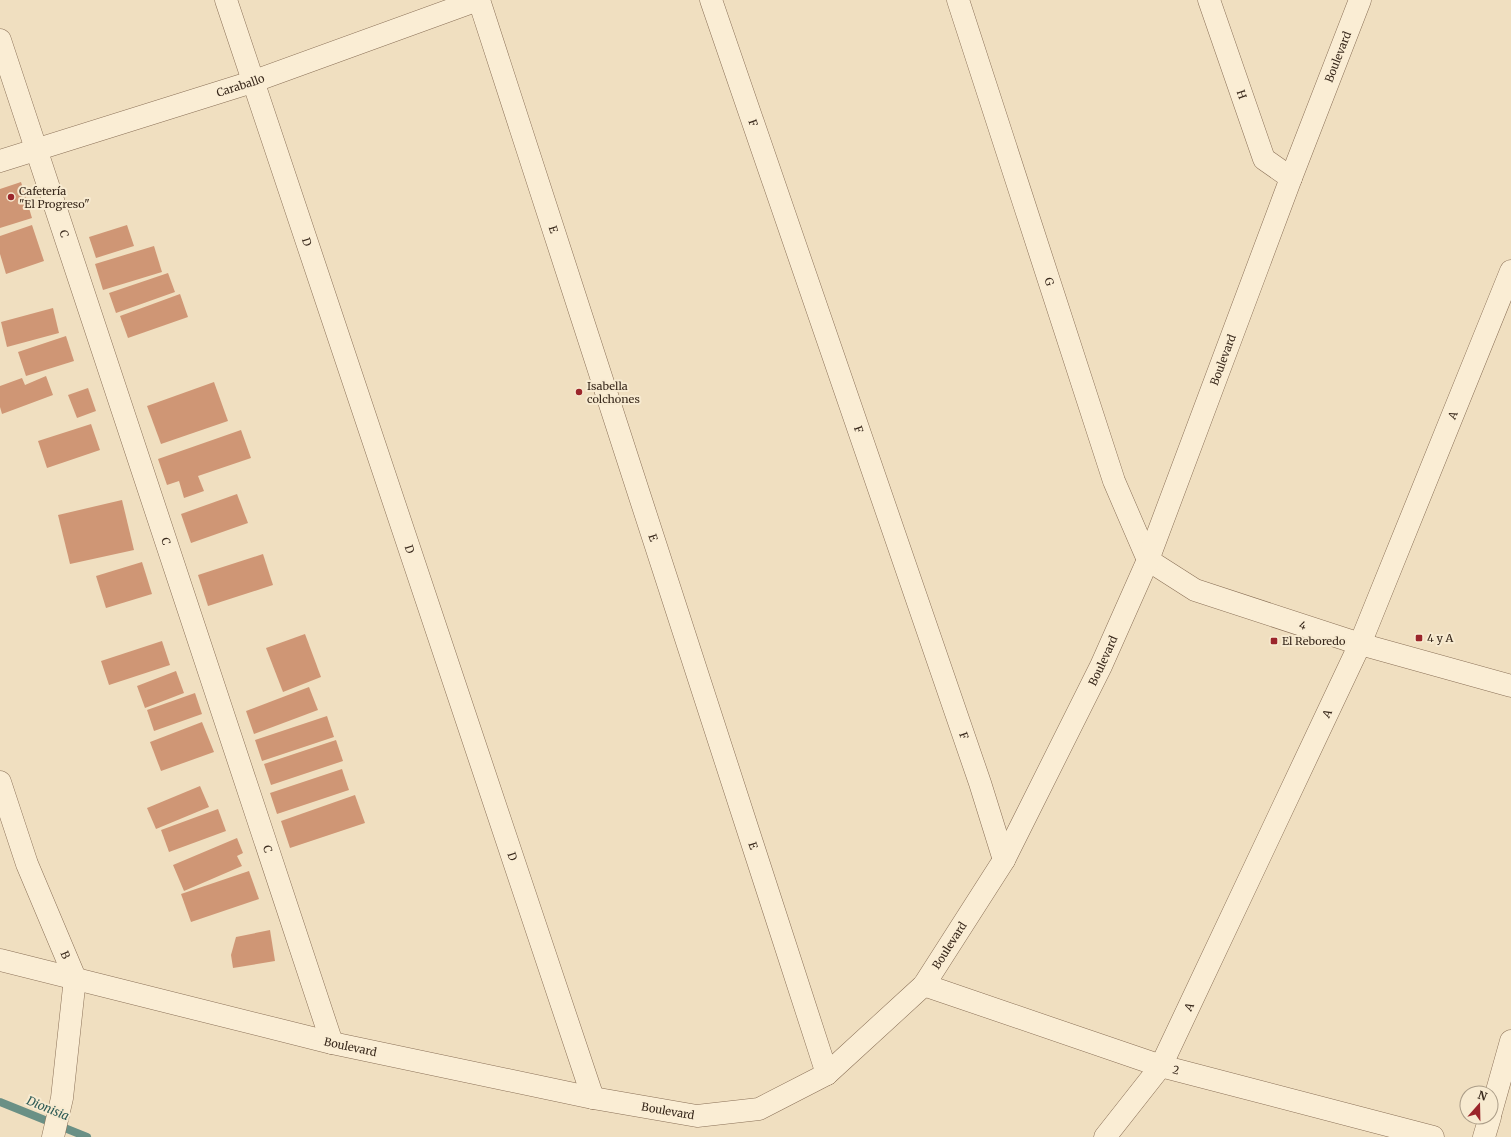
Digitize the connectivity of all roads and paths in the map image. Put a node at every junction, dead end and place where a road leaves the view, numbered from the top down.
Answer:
1 (226, 0) edge
2 (479, 0) edge
3 (711, 0) edge
4 (958, 0) edge
5 (1209, 0) edge
6 (1360, 0) edge
7 (0, 40) edge
8 (252, 82) junction
9 (36, 151) junction
10 (0, 161) edge
11 (1291, 178) junction
12 (1511, 271) edge
13 (1148, 560) junction
14 (1360, 644) junction
15 (1511, 686) edge
16 (0, 782) edge
17 (1004, 860) junction
18 (0, 960) edge
19 (75, 978) junction
20 (924, 986) junction
21 (1511, 1041) edge
22 (332, 1043) junction
23 (1161, 1066) junction
24 (827, 1074) junction
25 (1499, 1085) edge
26 (593, 1098) junction
27 (1488, 1125) edge
28 (53, 1137) edge
29 (1105, 1137) edge
30 (1433, 1137) edge
31 (1484, 1137) edge

1 - 8 street, D
2 - 8 street, Caraballo
2 - 24 street, E
3 - 17 street, F
4 - 13 street, G
5 - 11 street, H
6 - 11 street, Boulevard
7 - 9 street, C
8 - 9 street, Caraballo
8 - 26 street, D
9 - 10 street, Caraballo
9 - 22 street, C
11 - 13 street, Boulevard
12 - 14 street, A
13 - 14 street, 4
13 - 17 street, Boulevard
14 - 15 street, 4
14 - 23 street, A
16 - 19 street, B
17 - 20 street, Boulevard
18 - 19 street, Boulevard
19 - 22 street, Boulevard
19 - 28 street, B
20 - 23 street, 2
20 - 24 street, Boulevard
21 - 25 street
22 - 26 street, Boulevard
23 - 29 street, A
23 - 30 street, 2
24 - 26 street, Boulevard
27 - 31 street

